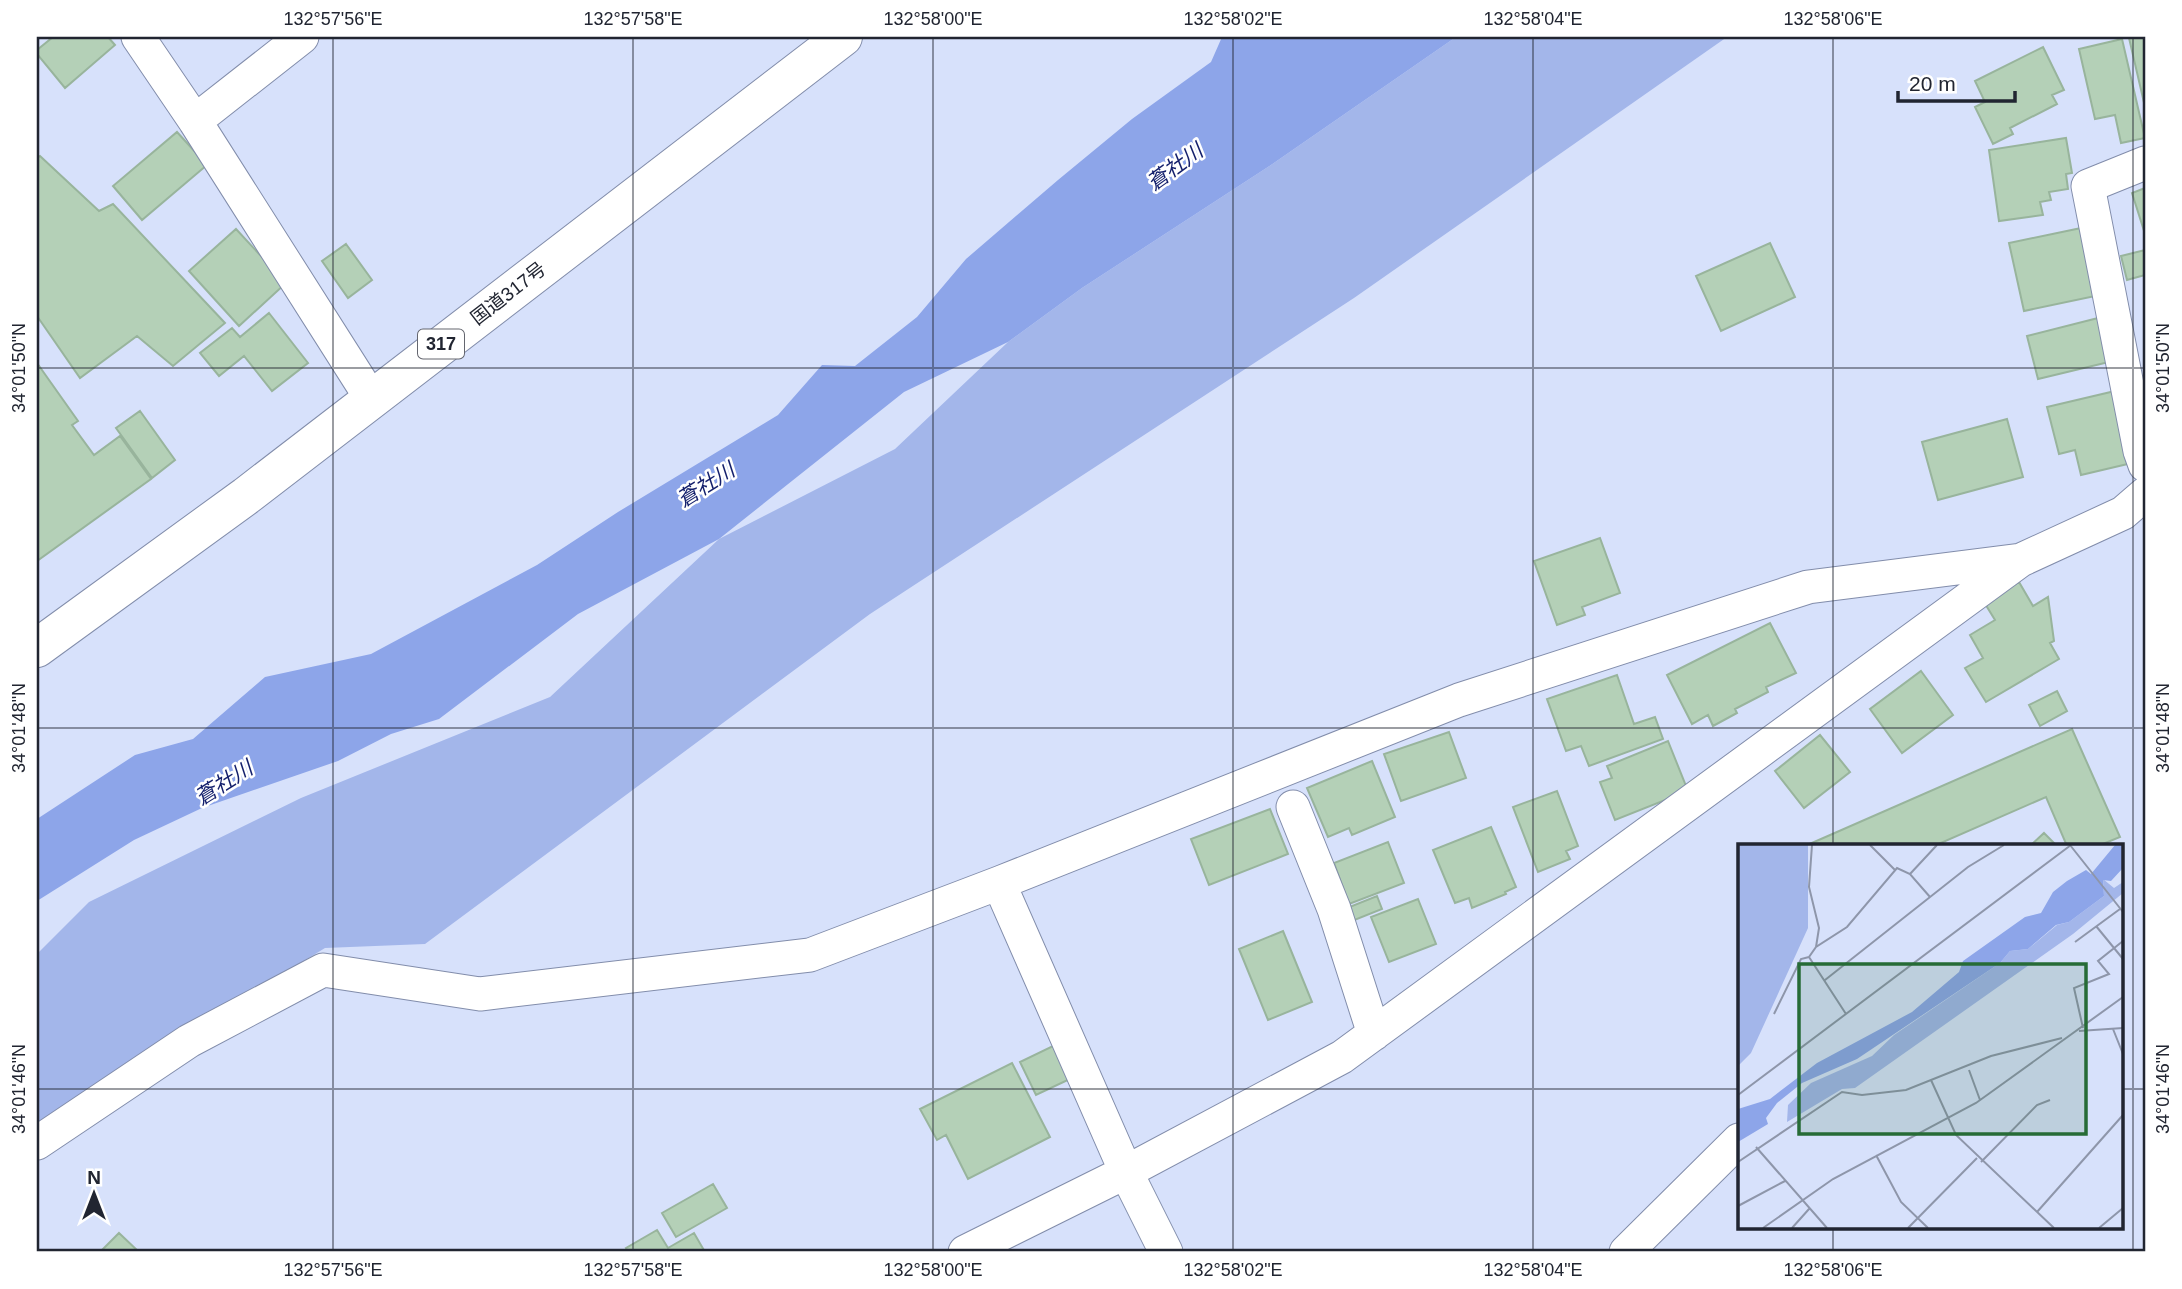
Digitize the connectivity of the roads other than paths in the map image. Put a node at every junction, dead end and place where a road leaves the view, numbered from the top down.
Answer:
1 (138, 37) edge
2 (302, 37) edge
3 (843, 37) edge
4 (195, 121) junction
5 (2145, 163) edge
6 (371, 398) junction
7 (2145, 465) edge
8 (2138, 506) edge
9 (2021, 560) junction
10 (37, 648) edge
11 (1293, 807) dead end
12 (999, 883) junction
13 (1374, 1034) junction
14 (1738, 1141) edge
15 (37, 1143) edge
16 (1126, 1172) junction
17 (965, 1252) edge
18 (1166, 1252) edge
19 (1626, 1252) edge

1 - 4 street
2 - 4 street
3 - 6 highway, 国道317号 / 317
4 - 6 street
5 - 7 street
6 - 10 highway, 国道317号 / 317
8 - 9 street
9 - 12 street
9 - 13 street
11 - 13 street
12 - 15 street
12 - 16 street
13 - 16 street
14 - 19 street
16 - 17 street
16 - 18 street

